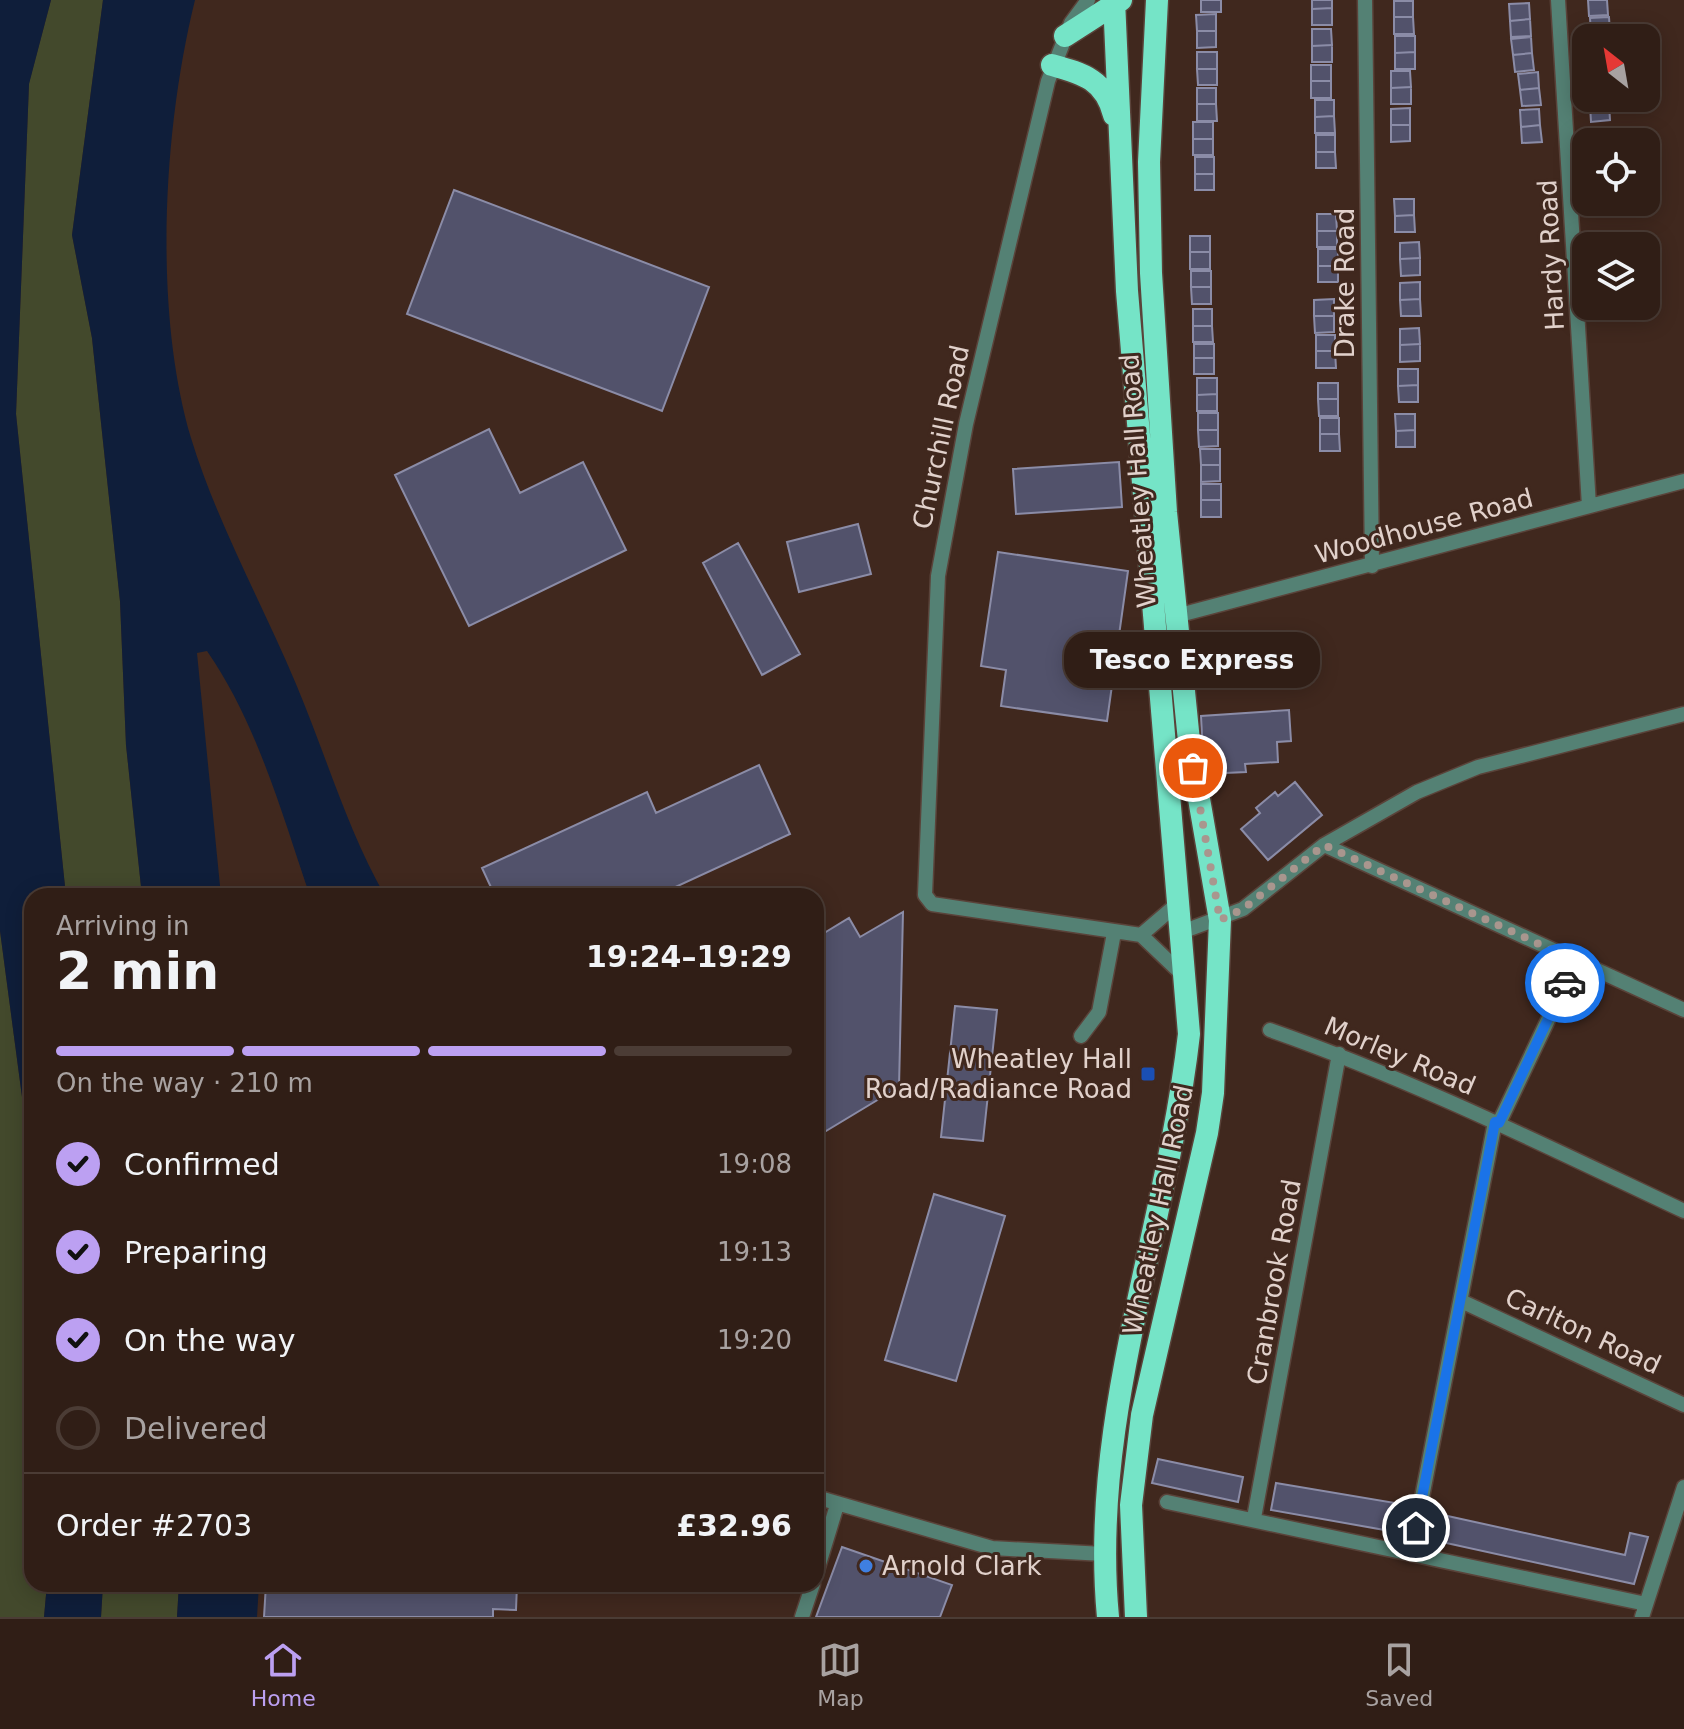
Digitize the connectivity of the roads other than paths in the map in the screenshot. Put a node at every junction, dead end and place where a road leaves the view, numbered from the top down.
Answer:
1 (1088, 0) edge
2 (1157, 0) edge
3 (1365, 0) edge
4 (1558, 0) edge
5 (1117, 2) edge
6 (1065, 36) junction
7 (1052, 65) junction
8 (1120, 143) junction
9 (1684, 481) edge
10 (1589, 506) junction
11 (1372, 566) junction
12 (1176, 616) junction
13 (1684, 714) edge
14 (1324, 845) junction
15 (1176, 905) junction
16 (1211, 923) junction
17 (1114, 933) junction
18 (1179, 933) junction
19 (1141, 935) junction
20 (1576, 961) junction
21 (1184, 976) junction
22 (1684, 1010) edge
23 (1270, 1030) dead end
24 (1081, 1036) dead end
25 (1339, 1054) junction
26 (1497, 1123) junction
27 (1684, 1211) edge
28 (1461, 1301) junction
29 (1684, 1405) edge
30 (1684, 1487) edge
31 (824, 1500) edge
32 (1167, 1502) dead end
33 (837, 1505) junction
34 (1254, 1518) junction
35 (824, 1548) edge
36 (1104, 1554) junction
37 (1411, 1554) junction
38 (810, 1592) edge
39 (1644, 1611) edge
40 (802, 1617) edge
41 (1108, 1617) edge
42 (1136, 1617) edge

1 - 6 street, Churchill Road
2 - 12 highway, Wheatley Hall Road
3 - 11 street, Drake Road
4 - 10 street, Hardy Road
5 - 6 highway
5 - 8 highway, Wheatley Hall Road
6 - 7 street, Churchill Road
7 - 8 highway
7 - 17 street, Churchill Road
8 - 15 highway, Wheatley Hall Road
9 - 10 street, Woodhouse Road
10 - 11 street, Woodhouse Road
11 - 12 street, Woodhouse Road
12 - 16 highway, Wheatley Hall Road
13 - 14 street
14 - 16 street
14 - 20 street
15 - 18 highway, Wheatley Hall Road
15 - 19 street
16 - 18 street
16 - 42 highway, Wheatley Hall Road
17 - 19 street
17 - 24 street
18 - 21 highway, Wheatley Hall Road
19 - 21 street
20 - 22 street
20 - 26 street
21 - 36 highway, Wheatley Hall Road
23 - 25 street, Morley Road
25 - 26 street, Morley Road
25 - 34 street, Cranbrook Road
26 - 27 street, Morley Road
26 - 28 street
28 - 29 street, Carlton Road
28 - 37 street
30 - 39 street
31 - 33 street
32 - 34 street
33 - 35 street
33 - 36 street
34 - 37 street
36 - 41 highway, Wheatley Hall Road
37 - 39 street
38 - 40 street

